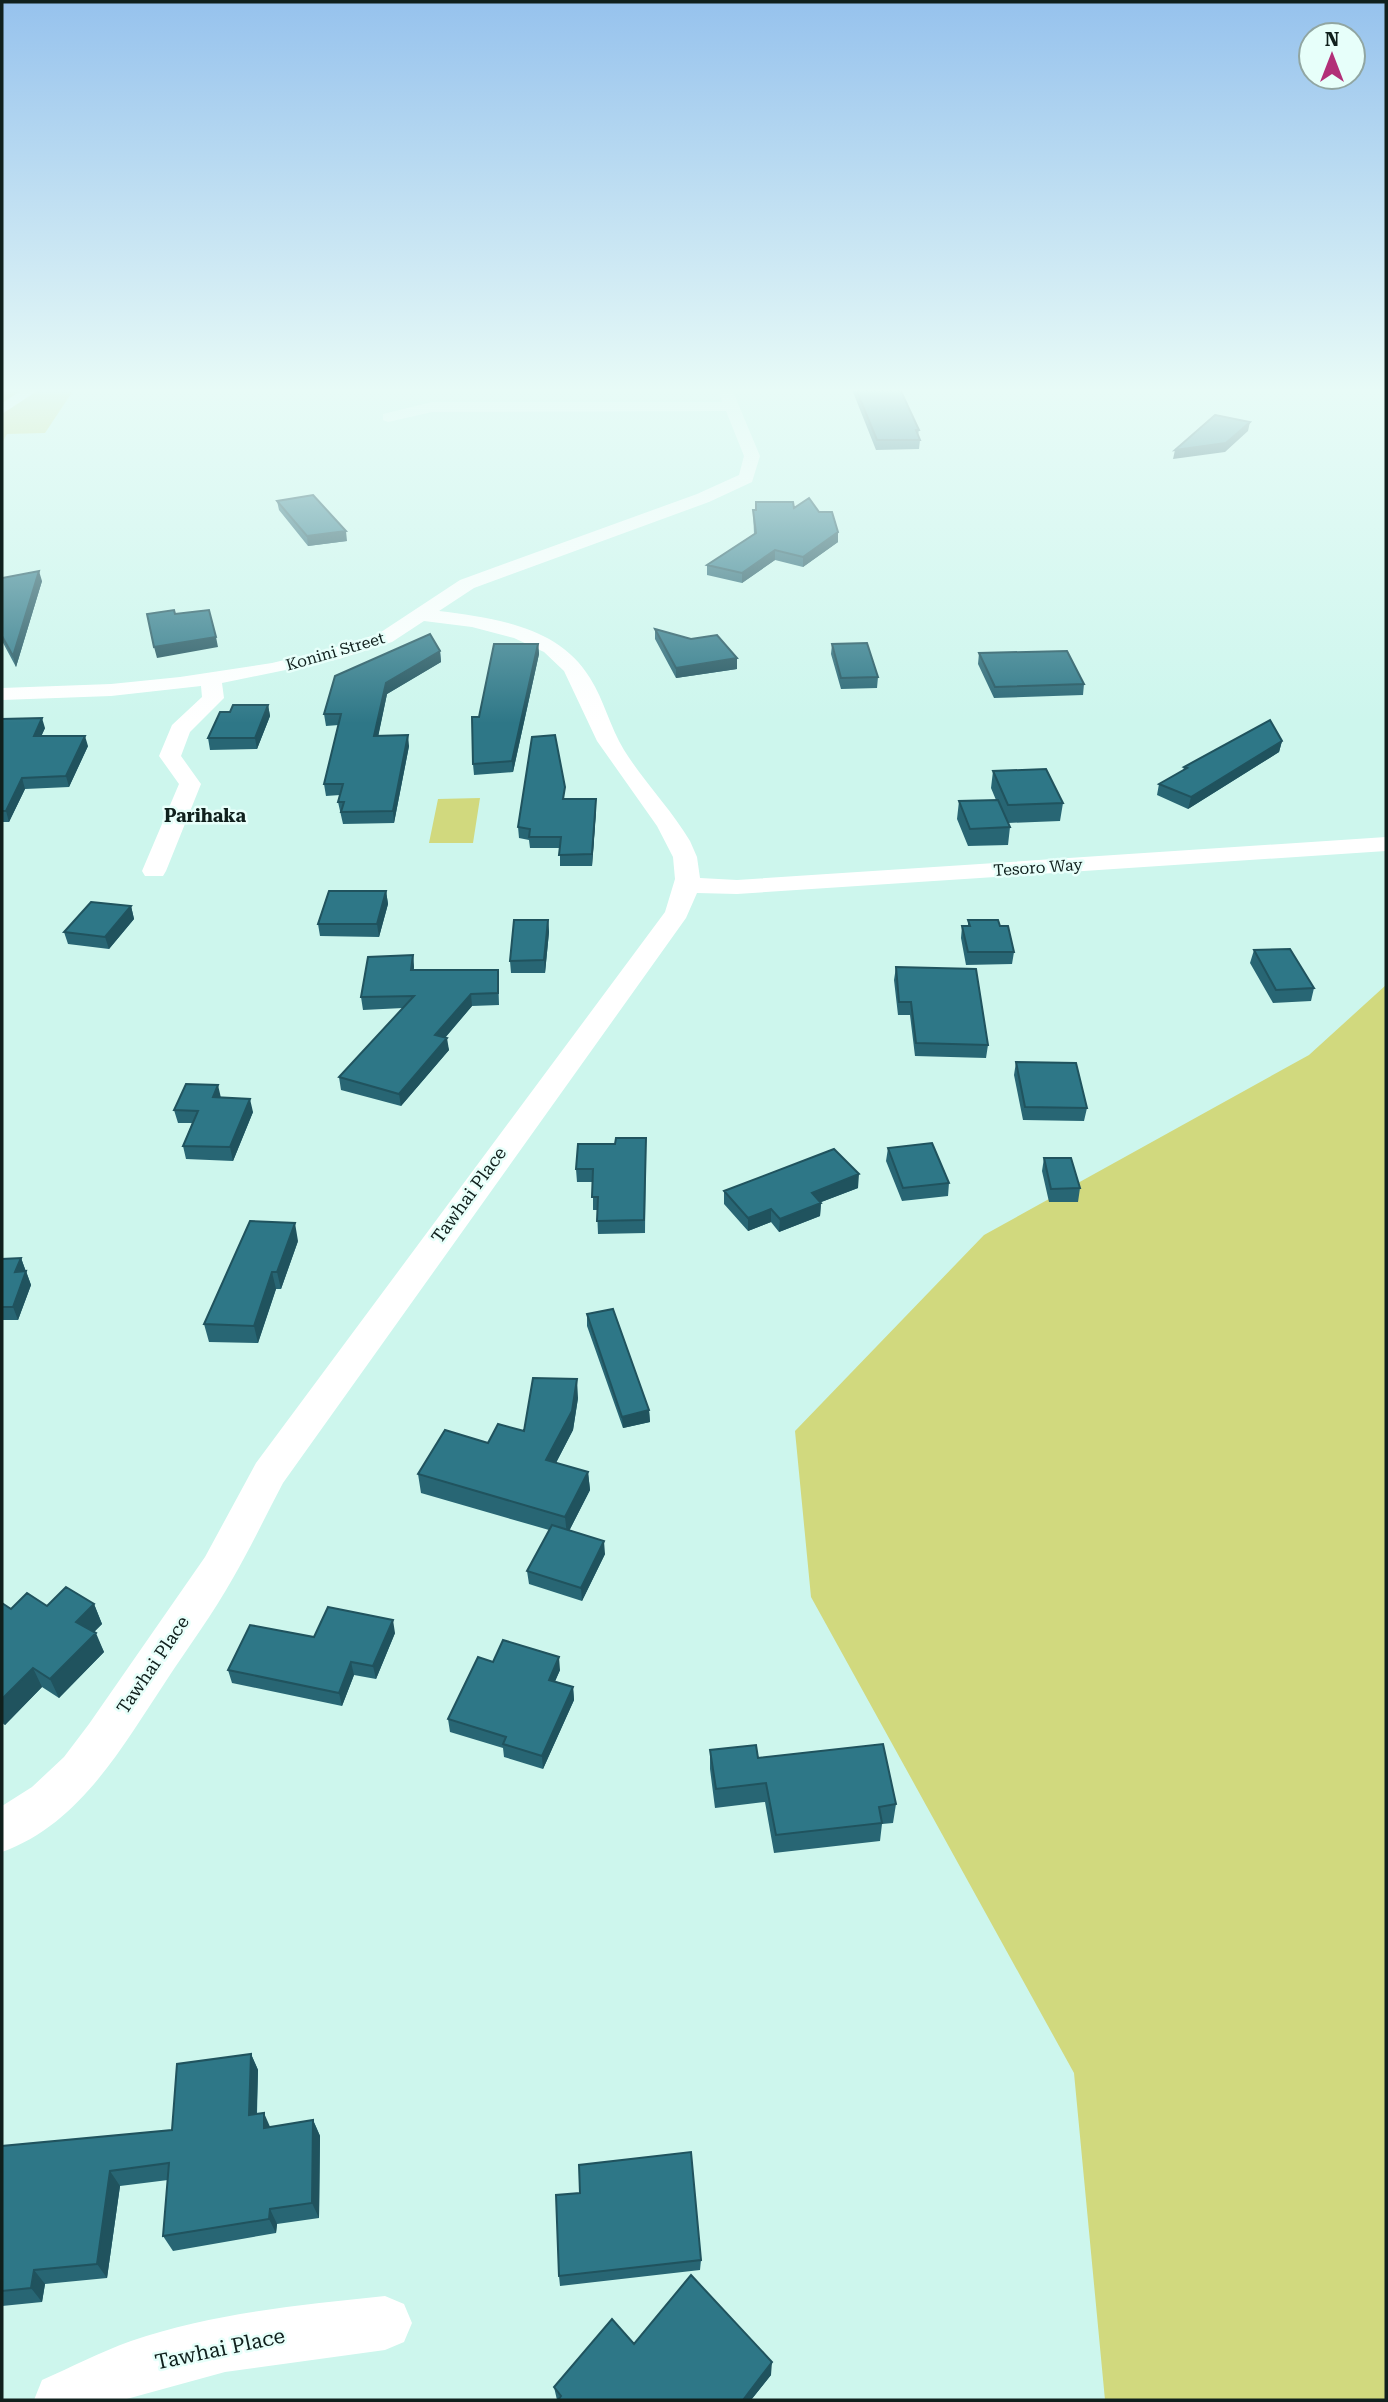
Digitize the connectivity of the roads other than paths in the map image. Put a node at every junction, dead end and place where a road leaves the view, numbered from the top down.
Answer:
1 (696, 499) edge
2 (422, 615) junction
3 (211, 678) junction
4 (2, 694) edge
5 (1386, 844) edge
6 (154, 870) dead end
7 (689, 885) junction
8 (2, 1830) edge
9 (385, 2323) dead end
10 (62, 2400) edge

1 - 2 street, Konini Street
2 - 3 street, Konini Street
2 - 7 street
3 - 4 street, Konini Street
3 - 6 street
5 - 7 street, Tesoro Way
7 - 8 street, Tawhai Place
9 - 10 street, Tawhai Place

